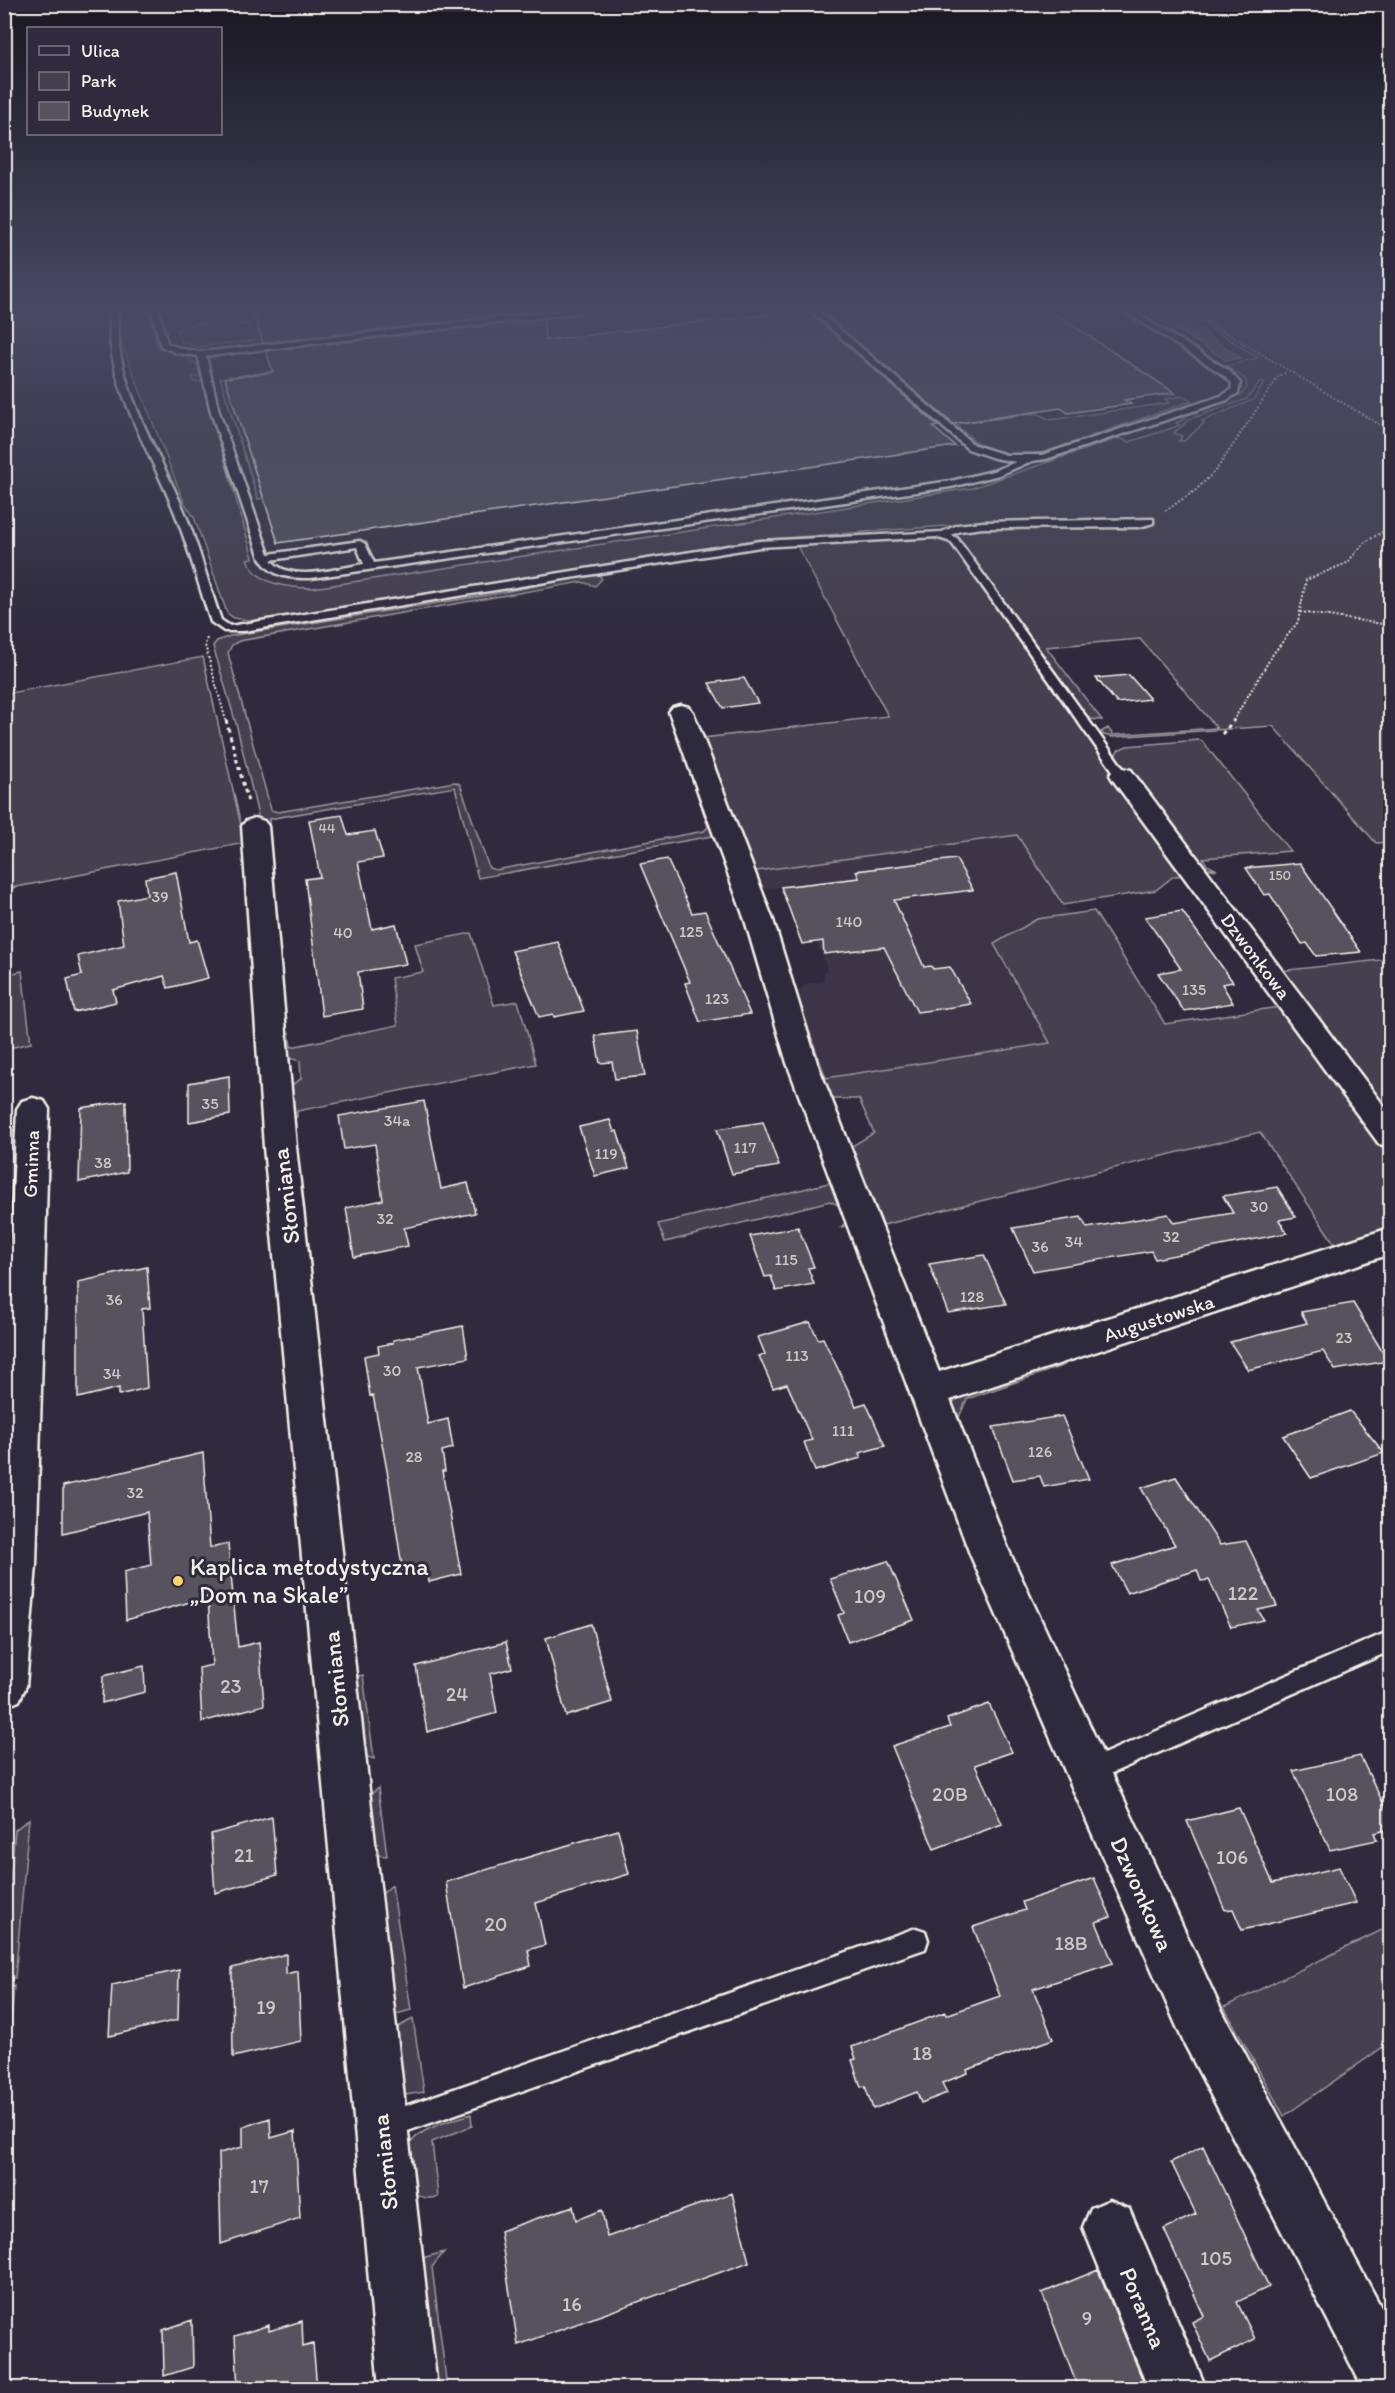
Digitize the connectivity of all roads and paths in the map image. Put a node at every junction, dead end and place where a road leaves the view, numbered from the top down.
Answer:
1 (140, 421) edge
2 (219, 421) edge
3 (940, 421) edge
4 (1155, 421) edge
5 (1248, 421) edge
6 (1374, 421) edge
7 (1390, 430) edge
8 (1028, 460) junction
9 (1150, 521) joint
10 (1390, 527) edge
11 (944, 535) junction
12 (265, 558) junction
13 (370, 566) junction
14 (1300, 612) junction
15 (1390, 625) edge
16 (221, 626) junction
17 (681, 712) dead end
18 (1222, 734) dead end
19 (1122, 775) joint
20 (255, 826) joint
21 (33, 1109) dead end
22 (1390, 1136) edge
23 (1390, 1241) edge
24 (926, 1392) junction
25 (10, 1566) edge
26 (1390, 1641) edge
27 (4, 1686) edge
28 (1087, 1772) junction
29 (916, 1940) dead end
30 (382, 2127) junction
31 (1110, 2227) dead end
32 (1390, 2380) edge
33 (408, 2388) edge
34 (1177, 2388) edge

1 - 16 lane
2 - 12 lane
3 - 8 lane
4 - 8 lane
5 - 9 path
6 - 7 path
8 - 13 lane
9 - 11 lane
10 - 14 path
11 - 16 lane
11 - 19 lane
12 - 13 lane
12 - 13 lane
14 - 15 path
14 - 18 path
16 - 20 path
17 - 24 street, Dzwonkowa
19 - 22 street, Dzwonkowa
20 - 30 street, Słomiana
21 - 25 street, Gminna
23 - 24 street, Augustowska
24 - 28 street, Dzwonkowa
25 - 27 street, Gminna
26 - 28 lane
28 - 32 street, Dzwonkowa
29 - 30 lane
30 - 33 street, Słomiana
31 - 34 street, Poranna

